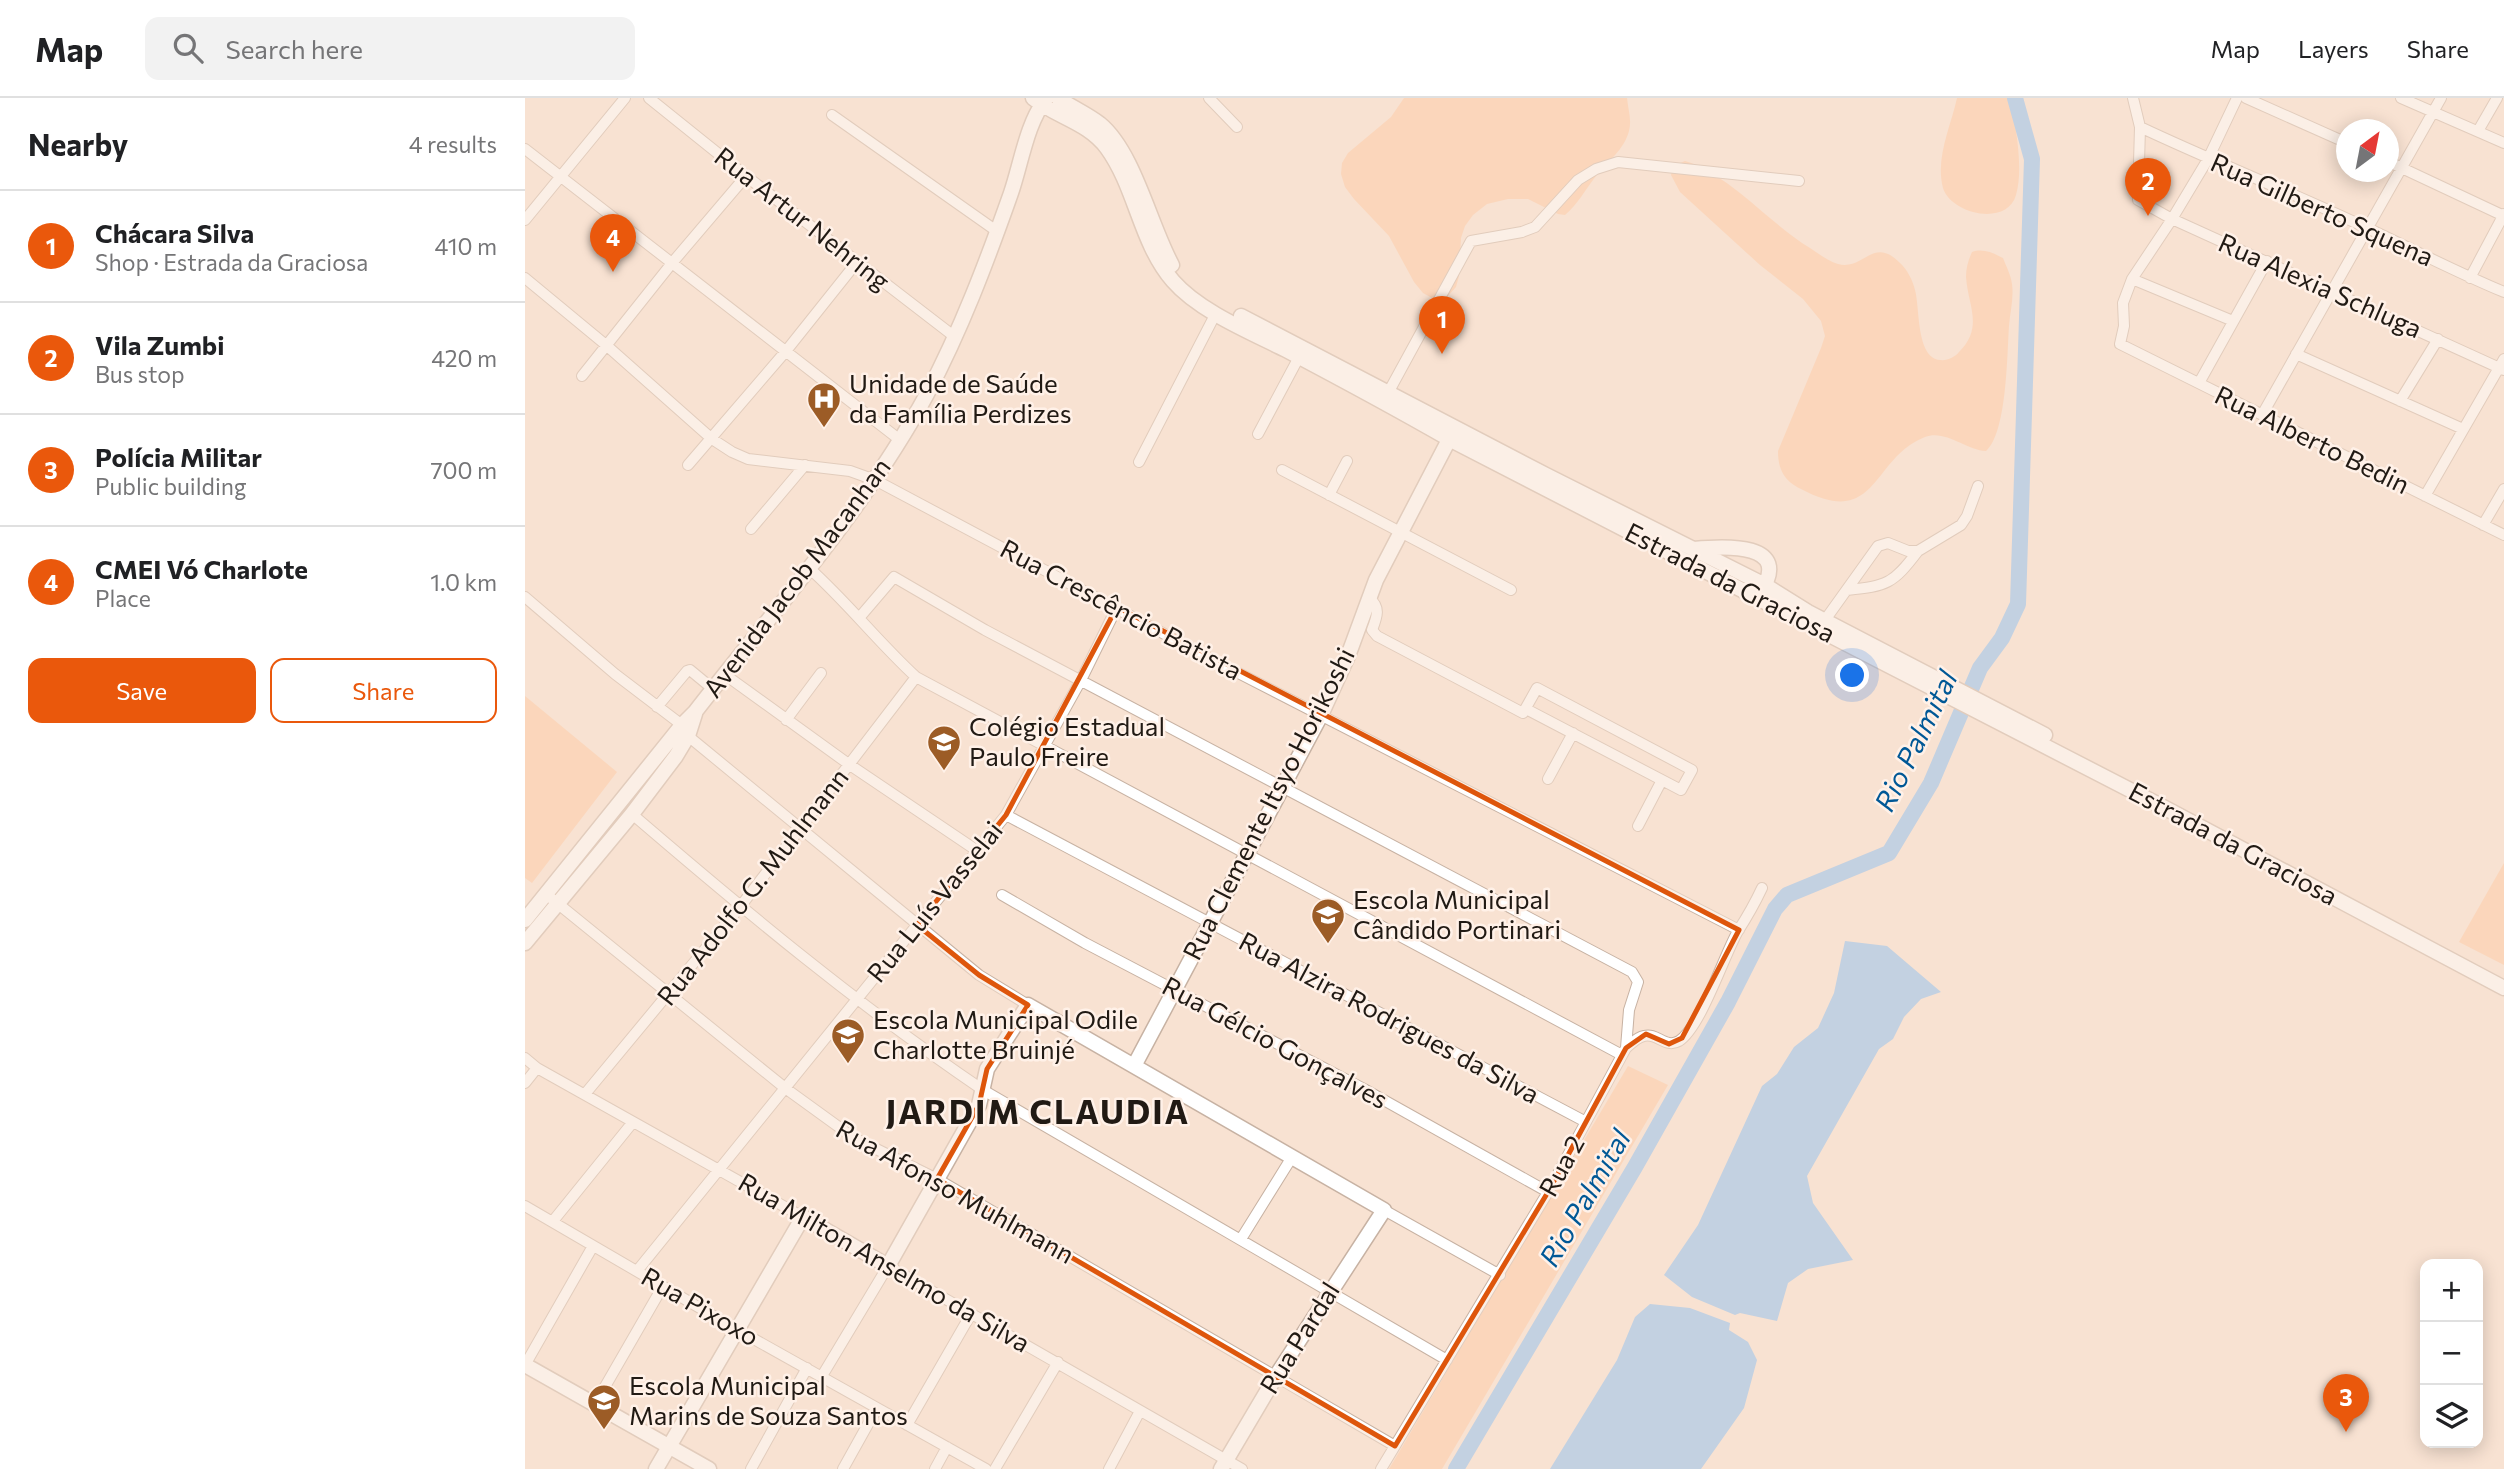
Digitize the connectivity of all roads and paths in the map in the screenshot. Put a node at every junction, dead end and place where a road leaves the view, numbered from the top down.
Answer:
1 (625, 98) edge
2 (649, 98) edge
3 (1058, 98) edge
4 (1209, 98) edge
5 (2133, 98) edge
6 (2237, 98) edge
7 (2246, 98) edge
8 (2400, 98) edge
9 (2441, 98) edge
10 (2497, 98) edge
11 (1040, 100) edge
12 (2434, 113) junction
13 (832, 114) dead end
14 (1237, 127) dead end
15 (2140, 127) junction
16 (2478, 131) junction
17 (2336, 138) edge
18 (2504, 143) edge
19 (525, 149) edge
20 (2208, 159) junction
21 (2399, 167) edge
22 (2402, 168) junction
23 (746, 176) junction
24 (561, 177) junction
25 (1799, 181) dead end
26 (2504, 215) edge
27 (2172, 219) junction
28 (525, 220) edge
29 (2368, 228) junction
30 (997, 232) junction
31 (2267, 261) junction
32 (857, 262) junction
33 (672, 263) junction
34 (525, 278) edge
35 (2470, 278) junction
36 (2132, 279) junction
37 (2333, 291) junction
38 (2504, 292) edge
39 (1216, 313) junction
40 (2233, 321) junction
41 (955, 337) junction
42 (2438, 339) junction
43 (606, 345) junction
44 (786, 351) junction
45 (2296, 355) junction
46 (1299, 357) junction
47 (2502, 365) edge
48 (582, 376) dead end
49 (2199, 383) junction
50 (1388, 393) junction
51 (2400, 401) junction
52 (2262, 415) junction
53 (2463, 429) junction
54 (1452, 433) junction
55 (1258, 434) dead end
56 (712, 439) junction
57 (900, 440) junction
58 (1347, 461) dead end
59 (1139, 463) dead end
60 (688, 465) dead end
61 (805, 465) junction
62 (1282, 470) dead end
63 (875, 480) junction
64 (1978, 485) dead end
65 (2504, 489) edge
66 (1329, 495) junction
67 (2425, 496) junction
68 (2483, 525) junction
69 (751, 529) dead end
70 (1401, 534) junction
71 (2504, 535) edge
72 (1692, 549) junction
73 (1917, 551) junction
74 (809, 568) junction
75 (1511, 590) dead end
76 (1847, 590) junction
77 (1761, 591) junction
78 (525, 597) edge
79 (1369, 598) junction
80 (1117, 607) junction
81 (859, 618) junction
82 (1825, 620) junction
83 (821, 673) dead end
84 (724, 674) junction
85 (916, 677) junction
86 (1081, 680) junction
87 (713, 689) junction
88 (1955, 693) junction
89 (657, 707) junction
90 (1526, 709) junction
91 (1985, 709) junction
92 (1321, 715) junction
93 (786, 720) junction
94 (685, 731) junction
95 (1573, 733) junction
96 (1045, 747) junction
97 (850, 765) junction
98 (1548, 779) dead end
99 (1662, 780) junction
100 (1283, 787) junction
101 (632, 814) junction
102 (1006, 815) junction
103 (1638, 826) dead end
104 (801, 829) junction
105 (976, 850) junction
106 (1246, 853) junction
107 (1762, 888) dead end
108 (546, 894) junction
109 (1002, 895) dead end
110 (558, 903) junction
111 (740, 907) junction
112 (525, 920) edge
113 (1210, 923) junction
114 (918, 925) junction
115 (1739, 930) junction
116 (525, 943) edge
117 (2504, 978) edge
118 (2504, 988) edge
119 (1173, 990) junction
120 (669, 994) junction
121 (856, 999) junction
122 (1028, 1005) junction
123 (1624, 1051) junction
124 (525, 1058) edge
125 (1134, 1066) junction
126 (537, 1068) junction
127 (525, 1083) edge
128 (786, 1088) junction
129 (983, 1090) junction
130 (585, 1094) junction
131 (633, 1122) junction
132 (1586, 1122) junction
133 (1292, 1157) junction
134 (720, 1168) junction
135 (937, 1180) junction
136 (1548, 1192) junction
137 (525, 1206) edge
138 (1384, 1210) junction
139 (803, 1217) junction
140 (553, 1221) junction
141 (1241, 1239) junction
142 (593, 1246) junction
143 (888, 1266) junction
144 (637, 1271) junction
145 (1500, 1275) junction
146 (663, 1286) junction
147 (1329, 1291) junction
148 (971, 1314) junction
149 (736, 1329) junction
150 (1447, 1360) junction
151 (1058, 1362) junction
152 (525, 1365) edge
153 (807, 1368) junction
154 (822, 1376) junction
155 (1276, 1376) junction
156 (595, 1404) junction
157 (877, 1408) junction
158 (1140, 1411) junction
159 (907, 1425) junction
160 (1395, 1446) junction
161 (669, 1447) junction
162 (947, 1447) junction
163 (1224, 1464) edge
164 (656, 1469) edge
165 (709, 1469) edge
166 (751, 1469) edge
167 (843, 1469) edge
168 (935, 1469) edge
169 (986, 1469) edge
170 (995, 1469) edge
171 (1109, 1469) edge
172 (1243, 1469) edge
173 (1381, 1469) edge

1 - 24 street
2 - 23 street, Rua Artur Nehring
3 - 50 main road, Estrada da Graciosa
4 - 14 street
5 - 15 street
6 - 20 street
7 - 17 street
8 - 12 street
9 - 12 street
10 - 16 street
11 - 30 main road, Avenida Jacob Macanhan
11 - 39 main road, Estrada da Graciosa
12 - 16 street
12 - 22 street
13 - 30 street
15 - 20 street, Rua Gilberto Squena
15 - 27 street, Rua Alexia Schluga
16 - 18 street
19 - 24 street
20 - 27 street
20 - 29 street, Rua Gilberto Squena
21 - 22 street
22 - 26 street
22 - 29 street
23 - 32 street, Rua Artur Nehring
23 - 33 street
24 - 28 street
24 - 33 street
25 - 50 street
26 - 35 street
27 - 31 street, Rua Alexia Schluga
27 - 36 street
29 - 35 street, Rua Gilberto Squena
29 - 37 street
30 - 41 main road, Avenida Jacob Macanhan
31 - 37 street, Rua Alexia Schluga
31 - 40 street
32 - 41 street, Rua Artur Nehring
32 - 44 street
33 - 43 street
33 - 44 street
34 - 43 street, Rua Crescêncio Batista
35 - 38 street, Rua Gilberto Squena
36 - 40 street
36 - 49 street, Rua Alberto Bedin
37 - 42 street, Rua Alexia Schluga
37 - 45 street
39 - 46 main road, Estrada da Graciosa
39 - 59 street
40 - 49 street
41 - 57 main road, Avenida Jacob Macanhan
42 - 47 street, Rua Alexia Schluga
42 - 51 street
43 - 48 street
43 - 56 street, Rua Crescêncio Batista
44 - 56 street
44 - 57 street
45 - 51 street
45 - 52 street
46 - 54 main road, Estrada da Graciosa
46 - 55 street
47 - 53 street
49 - 52 street, Rua Alberto Bedin
50 - 54 main road, Estrada da Graciosa
51 - 53 street
52 - 67 street, Rua Alberto Bedin
53 - 67 street
54 - 70 main road, Rua Clemente Itsyo Horikoshi
54 - 72 main road, Estrada da Graciosa
54 - 77 main road, Estrada da Graciosa
56 - 60 street
56 - 61 street, Rua Crescêncio Batista
57 - 63 main road, Avenida Jacob Macanhan
58 - 66 street
61 - 63 street, Rua Crescêncio Batista
61 - 69 street
62 - 66 street
63 - 74 main road, Avenida Jacob Macanhan
63 - 80 street, Rua Crescêncio Batista
64 - 73 street
65 - 68 street
66 - 70 street
67 - 68 street, Rua Alberto Bedin
68 - 71 street, Rua Alberto Bedin
70 - 75 street
70 - 79 main road, Rua Clemente Itsyo Horikoshi
72 - 77 main road, Estrada da Graciosa
72 - 77 main road
73 - 76 street
73 - 76 street
74 - 81 street
74 - 84 main road, Avenida Jacob Macanhan
76 - 82 street
77 - 82 main road, Estrada da Graciosa
77 - 88 main road, Estrada da Graciosa
78 - 89 street
79 - 90 street
79 - 92 main road, Rua Clemente Itsyo Horikoshi
80 - 86 street, Rua Luís Vasselai
80 - 92 street, Rua Crescêncio Batista
81 - 85 street
81 - 86 street
82 - 88 main road, Estrada da Graciosa
83 - 93 street
84 - 87 main road, Avenida Jacob Macanhan
84 - 93 street
85 - 96 street
85 - 97 street, Rua Adolfo G. Muhlmann
86 - 96 street, Rua Luís Vasselai
86 - 100 street
87 - 89 street
87 - 94 main road, Avenida Jacob Macanhan
88 - 91 main road, Estrada da Graciosa
89 - 94 street
90 - 95 street
90 - 99 street
91 - 117 main road, Estrada da Graciosa
91 - 118 main road, Estrada da Graciosa
92 - 100 main road, Rua Clemente Itsyo Horikoshi
92 - 115 street, Rua Crescêncio Batista
93 - 97 street
94 - 101 main road, Avenida Jacob Macanhan
94 - 104 street
94 - 108 main road
95 - 98 street
95 - 99 street
96 - 102 street, Rua Luís Vasselai
96 - 106 street
97 - 104 street, Rua Adolfo G. Muhlmann
97 - 105 street
99 - 103 street
100 - 106 main road, Rua Clemente Itsyo Horikoshi
100 - 123 street
101 - 110 main road, Avenida Jacob Macanhan
101 - 111 street
102 - 105 street, Rua Luís Vasselai
102 - 113 street, Rua Alzira Rodrigues da Silva
104 - 111 street, Rua Adolfo G. Muhlmann
104 - 114 street
105 - 114 street, Rua Luís Vasselai
106 - 113 main road, Rua Clemente Itsyo Horikoshi
106 - 123 street
107 - 115 street
108 - 110 street, Rua Afonso Muhlmann
108 - 112 main road
109 - 119 street, Rua Gélcio Gonçalves
110 - 116 main road, Avenida Jacob Macanhan
110 - 120 street, Rua Afonso Muhlmann
111 - 120 street, Rua Adolfo G. Muhlmann
111 - 121 street
113 - 119 main road, Rua Clemente Itsyo Horikoshi
113 - 132 street, Rua Alzira Rodrigues da Silva
114 - 121 street, Rua Luís Vasselai
114 - 122 street
115 - 123 street
119 - 125 main road, Rua Clemente Itsyo Horikoshi
119 - 136 street, Rua Gélcio Gonçalves
120 - 128 street, Rua Afonso Muhlmann
120 - 130 street, Rua Adolfo G. Muhlmann
121 - 128 street, Rua Luís Vasselai
121 - 129 street
122 - 125 main road
122 - 129 main road
123 - 132 street, Rua 2
124 - 126 street, Rua Milton Anselmo da Silva
125 - 133 main road
126 - 127 street
126 - 130 street, Rua Milton Anselmo da Silva
128 - 134 street, Rua Luís Vasselai
128 - 135 street, Rua Afonso Muhlmann
129 - 135 main road
129 - 141 street
130 - 131 street, Rua Milton Anselmo da Silva
131 - 134 street, Rua Milton Anselmo da Silva
131 - 140 street
132 - 136 street, Rua 2
133 - 138 main road
133 - 141 street
134 - 139 street, Rua Milton Anselmo da Silva
134 - 144 street, Rua Luís Vasselai
135 - 143 main road
135 - 155 street, Rua Afonso Muhlmann
136 - 145 street, Rua 2
137 - 140 street, Rua Pixoxo
138 - 145 street
138 - 147 main road, Rua Pardal
139 - 143 main road, Rua Milton Anselmo da Silva
139 - 149 main road
140 - 142 street, Rua Pixoxo
141 - 147 street
142 - 144 street, Rua Pixoxo
142 - 152 street
143 - 148 street, Rua Milton Anselmo da Silva
143 - 154 street
144 - 146 street, Rua Pixoxo
145 - 150 street, Rua 2
146 - 149 street, Rua Pixoxo
146 - 156 street
147 - 150 street
147 - 155 main road, Rua Pardal
148 - 151 street, Rua Milton Anselmo da Silva
148 - 159 street
149 - 153 street, Rua Pixoxo
149 - 161 main road
150 - 160 street, Rua 2
151 - 158 street, Rua Milton Anselmo da Silva
151 - 170 street
152 - 156 main road
153 - 154 street, Rua Pixoxo
153 - 166 street
154 - 157 street, Rua Pixoxo
155 - 160 street, Rua Afonso Muhlmann
155 - 163 main road, Rua Pardal
156 - 161 main road
157 - 159 street, Rua Pixoxo
157 - 167 street
158 - 163 street, Rua Milton Anselmo da Silva
158 - 171 street
159 - 162 street, Rua Pixoxo
160 - 173 street, Rua 2
161 - 164 main road
161 - 165 main road
162 - 168 street
162 - 169 street, Rua Pixoxo
163 - 172 street, Rua Milton Anselmo da Silva

